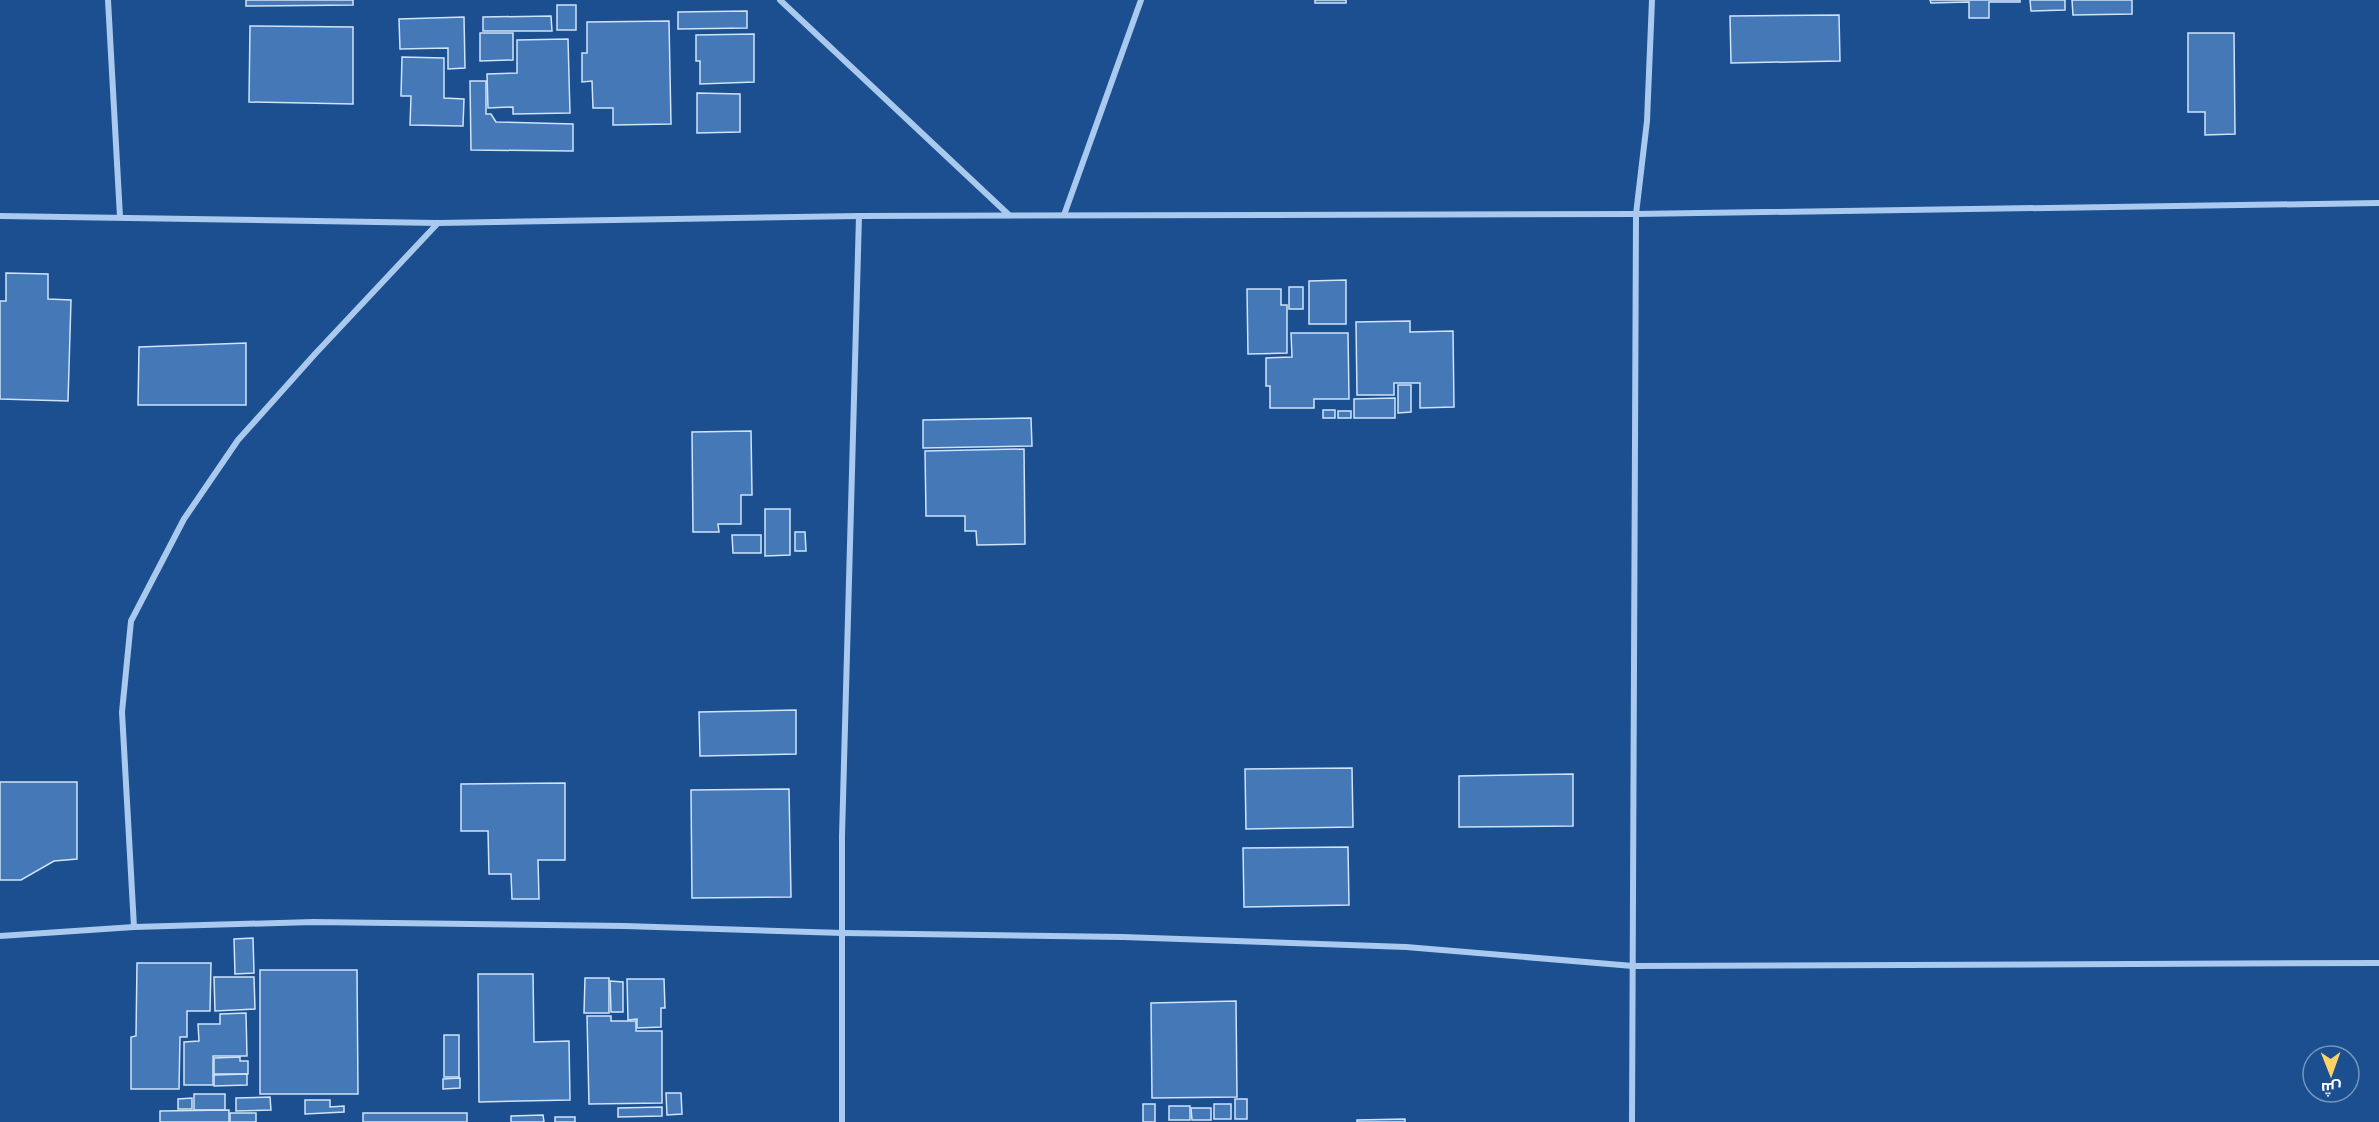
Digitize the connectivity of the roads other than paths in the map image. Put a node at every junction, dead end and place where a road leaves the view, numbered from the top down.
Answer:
1 (108, 0) edge
2 (780, 0) edge
3 (1141, 0) edge
4 (1652, 0) edge
5 (2379, 203) edge
6 (1636, 214) junction
7 (1009, 215) junction
8 (1064, 215) junction
9 (0, 216) edge
10 (859, 216) junction
11 (120, 217) junction
12 (438, 223) junction
13 (134, 927) junction
14 (843, 933) junction
15 (0, 936) edge
16 (2379, 963) edge
17 (1633, 966) junction
18 (842, 1122) edge
19 (1632, 1122) edge

1 - 11 street
2 - 7 street
3 - 8 street
4 - 6 street
5 - 6 street
6 - 8 street
6 - 17 street
7 - 8 street
7 - 10 street
9 - 11 street
10 - 12 street
10 - 14 street
11 - 12 street
12 - 13 street
13 - 14 street
13 - 15 street
14 - 17 street
14 - 18 street
16 - 17 street
17 - 19 street

